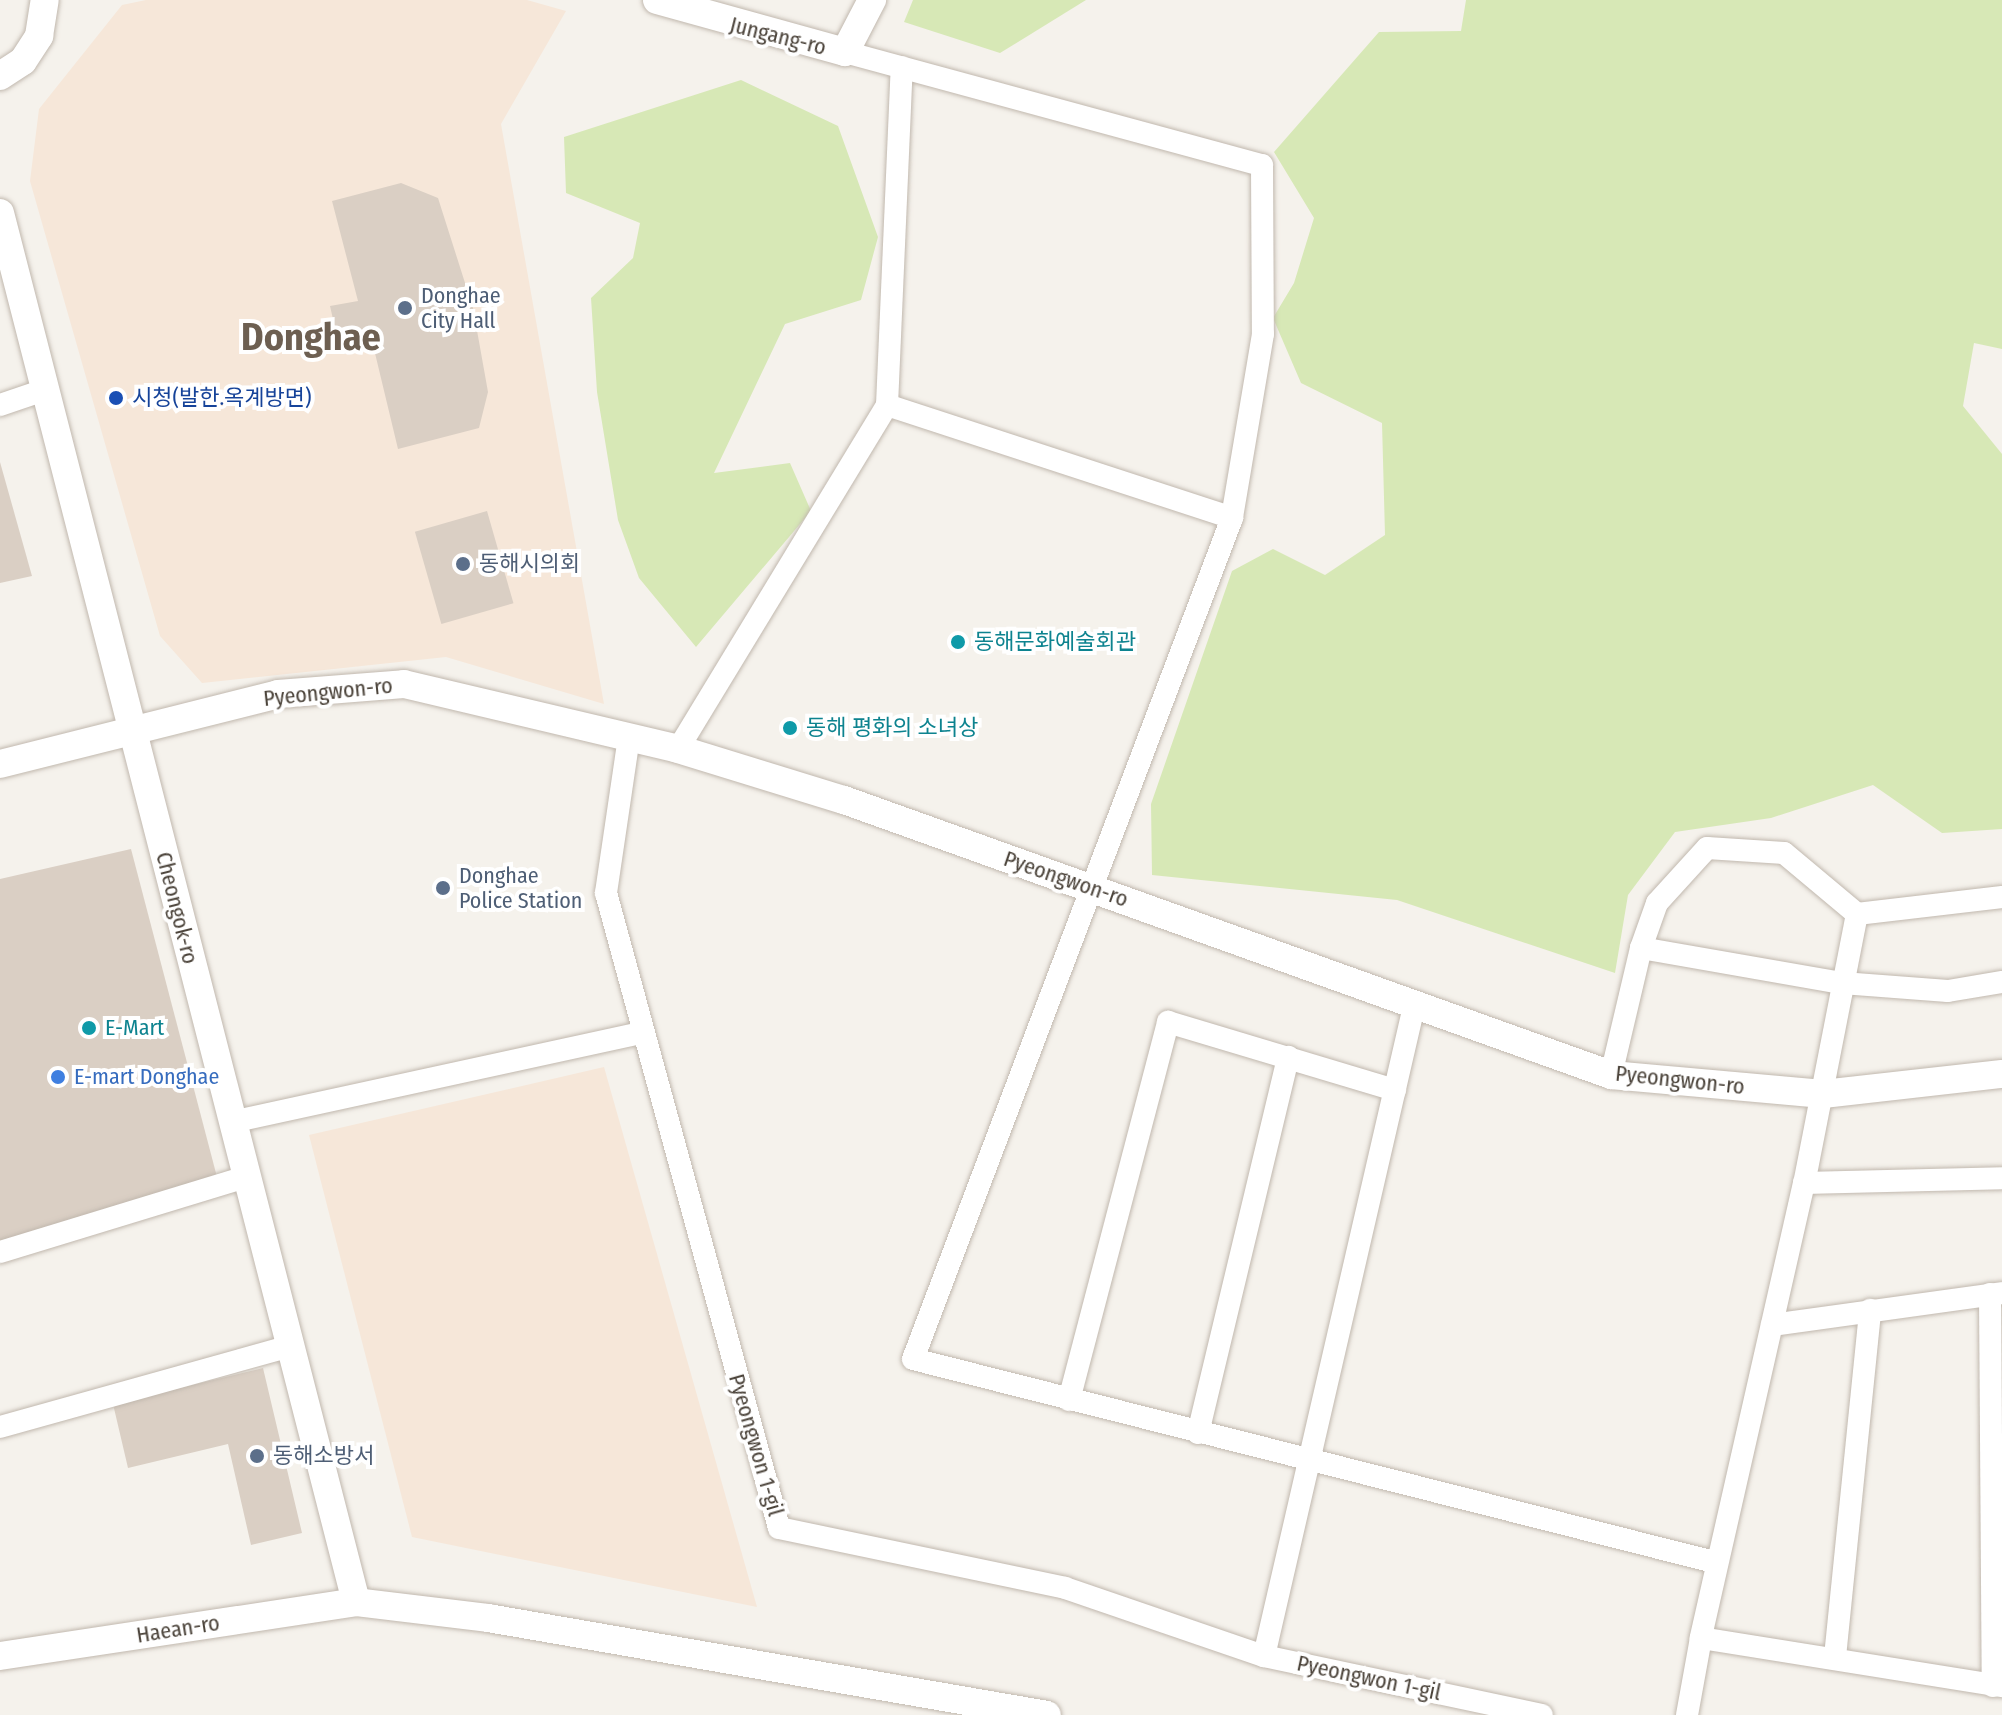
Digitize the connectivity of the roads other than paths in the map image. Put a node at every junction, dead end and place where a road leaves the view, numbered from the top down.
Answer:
1 (45, 0) edge
2 (657, 0) edge
3 (872, 0) edge
4 (727, 12) edge
5 (845, 52) junction
6 (902, 67) junction
7 (0, 76) edge
8 (0, 213) edge
9 (47, 389) junction
10 (0, 405) edge
11 (887, 405) junction
12 (1232, 518) junction
13 (128, 731) junction
14 (629, 737) junction
15 (678, 749) junction
16 (0, 764) edge
17 (1095, 889) junction
18 (2002, 897) edge
19 (1857, 914) junction
20 (1641, 948) junction
21 (2002, 982) edge
22 (1842, 983) junction
23 (1415, 1002) junction
24 (641, 1033) junction
25 (1288, 1057) junction
26 (2002, 1074) edge
27 (1611, 1075) junction
28 (1395, 1090) junction
29 (1823, 1094) junction
30 (232, 1122) junction
31 (246, 1177) junction
32 (2002, 1178) edge
33 (1804, 1183) junction
34 (0, 1252) edge
35 (1996, 1294) edge
36 (1870, 1310) junction
37 (1772, 1325) junction
38 (290, 1346) junction
39 (1069, 1400) junction
40 (0, 1427) edge
41 (1198, 1433) junction
42 (1309, 1462) junction
43 (1714, 1562) junction
44 (356, 1602) junction
45 (1701, 1638) junction
46 (0, 1656) edge
47 (1264, 1656) junction
48 (1835, 1657) junction
49 (1997, 1686) edge
50 (1047, 1715) edge
51 (1542, 1715) edge
52 (1687, 1715) edge

1 - 7 street
2 - 4 street, Jungang-ro
3 - 5 street, Jungang-ro
4 - 5 street, Jungang-ro
5 - 6 street
6 - 11 street
6 - 12 street
8 - 9 street, Cheongok-ro
9 - 10 street
9 - 13 street, Cheongok-ro
11 - 12 street
11 - 15 street
12 - 17 street
13 - 14 street, Pyeongwon-ro
13 - 16 street, Pyeongwon-ro
13 - 30 street, Cheongok-ro
14 - 15 street, Pyeongwon-ro
14 - 24 street, Pyeongwon 1-gil
15 - 17 street, Pyeongwon-ro
17 - 23 street, Pyeongwon-ro
17 - 39 street
18 - 19 street
19 - 20 street
19 - 22 street
20 - 22 street
20 - 27 street
21 - 22 street
22 - 29 street
23 - 27 street, Pyeongwon-ro
23 - 28 street
24 - 30 street
24 - 47 street, Pyeongwon 1-gil
25 - 28 street
25 - 39 street
25 - 41 street
26 - 29 street, Pyeongwon-ro
27 - 29 street, Pyeongwon-ro
28 - 42 street
29 - 33 street
30 - 31 street, Cheongok-ro
31 - 34 street
31 - 38 street, Cheongok-ro
32 - 33 street
33 - 37 street
35 - 36 street
35 - 49 street
36 - 37 street
36 - 48 street
37 - 43 street
38 - 40 street
38 - 44 street, Cheongok-ro
39 - 41 street
41 - 42 street
42 - 43 street
42 - 47 street
43 - 45 street
44 - 46 street, Haean-ro
44 - 50 street, Haean-ro
45 - 48 street
45 - 52 street
47 - 51 street, Pyeongwon 1-gil
48 - 49 street

